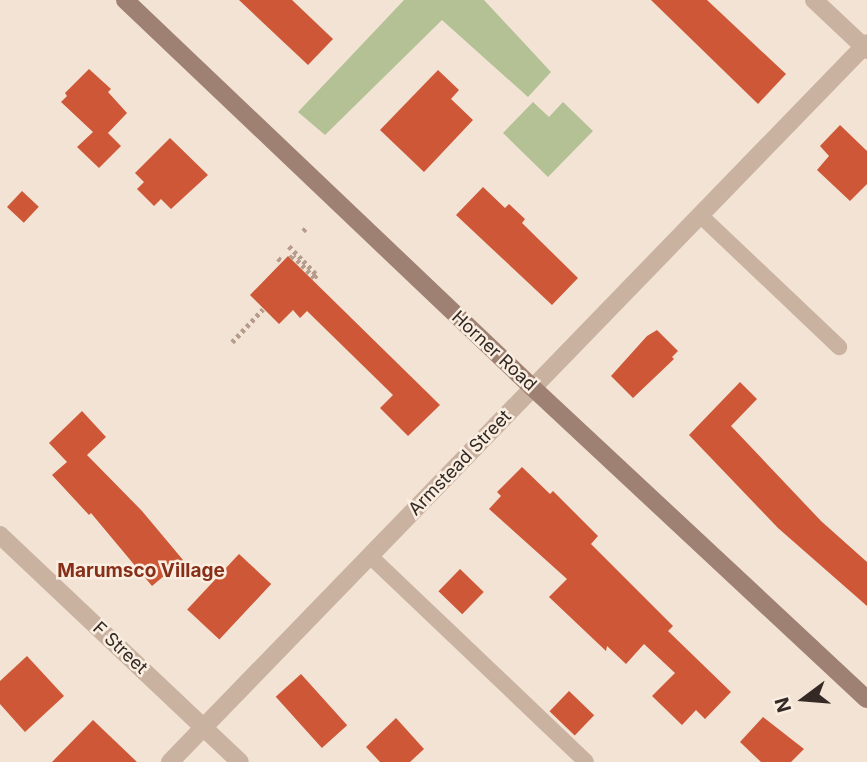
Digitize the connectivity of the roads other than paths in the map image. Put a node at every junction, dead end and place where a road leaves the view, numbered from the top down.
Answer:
1 (125, 0) edge
2 (814, 0) edge
3 (866, 47) edge
4 (700, 215) junction
5 (839, 347) dead end
6 (533, 388) junction
7 (0, 535) edge
8 (370, 556) junction
9 (867, 699) edge
10 (204, 727) junction
11 (170, 762) edge
12 (240, 762) edge
13 (586, 762) edge

1 - 6 main road, Horner Road
2 - 3 street
3 - 4 street, Armstead Street
4 - 5 lane
4 - 6 street, Armstead Street
6 - 8 street, Armstead Street
6 - 9 main road, Horner Road
7 - 10 street, F Street
8 - 10 street, Armstead Street
8 - 13 lane
10 - 11 street, Armstead Street
10 - 12 street, F Street

